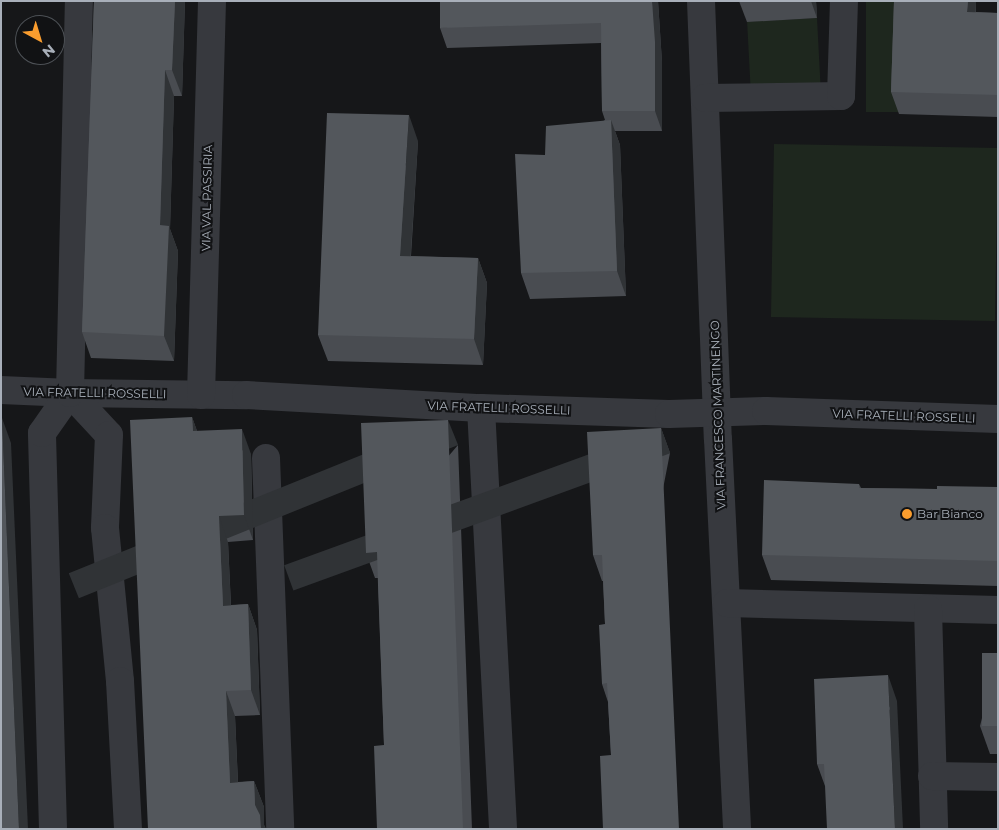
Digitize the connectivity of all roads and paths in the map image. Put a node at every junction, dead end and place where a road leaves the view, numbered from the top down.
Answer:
1 (79, 1) edge
2 (212, 1) edge
3 (701, 1) edge
4 (844, 1) edge
5 (705, 98) junction
6 (1, 390) edge
7 (70, 393) junction
8 (201, 395) junction
9 (481, 408) junction
10 (717, 411) junction
11 (998, 419) edge
12 (266, 458) dead end
13 (726, 603) junction
14 (928, 609) junction
15 (998, 610) edge
16 (932, 776) junction
17 (998, 777) edge
18 (54, 829) edge
19 (128, 829) edge
20 (280, 829) edge
21 (503, 829) edge
22 (737, 829) edge
23 (934, 829) edge

1 - 7 street
2 - 8 street, VIA VAL PASSIRIA
3 - 5 street, VIA FRANCESCO MARTINENGO
4 - 5 street
5 - 10 street, VIA FRANCESCO MARTINENGO
6 - 7 street, VIA FRATELLI ROSSELLI
7 - 8 street, VIA FRATELLI ROSSELLI
7 - 18 street
7 - 19 street
8 - 9 street, VIA FRATELLI ROSSELLI
9 - 10 street, VIA FRATELLI ROSSELLI
9 - 21 street
10 - 11 street, VIA FRATELLI ROSSELLI
10 - 13 street, VIA FRANCESCO MARTINENGO
12 - 20 street
13 - 14 street
13 - 22 street, VIA FRANCESCO MARTINENGO
14 - 15 street
14 - 16 street
16 - 17 street
16 - 23 street

